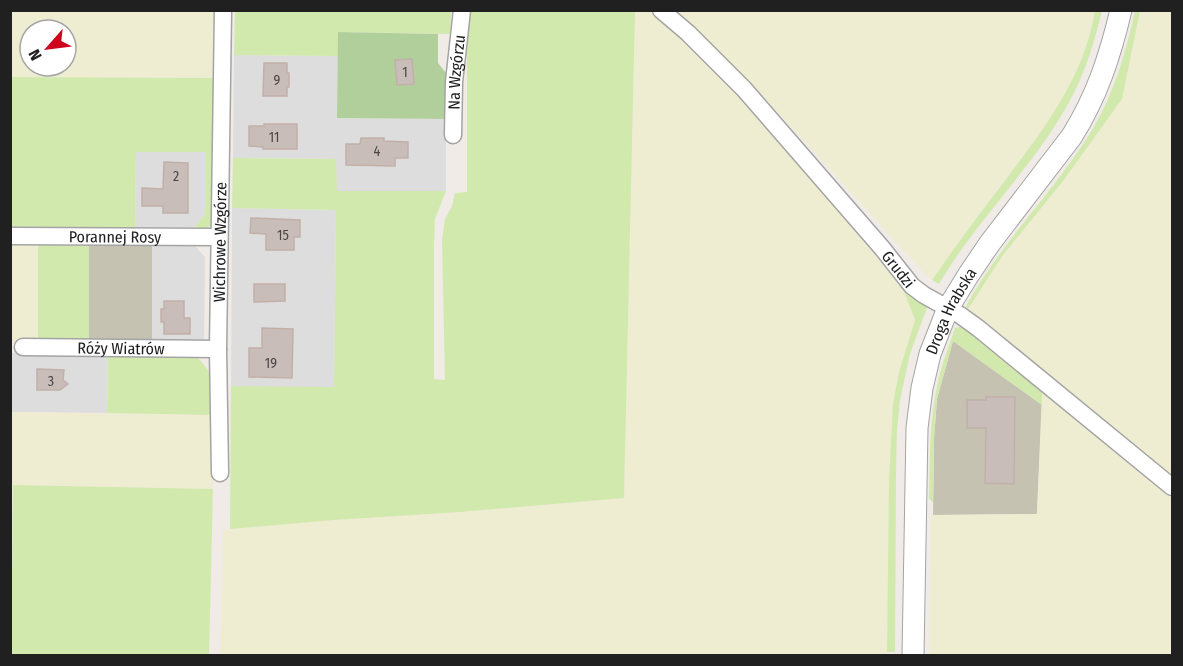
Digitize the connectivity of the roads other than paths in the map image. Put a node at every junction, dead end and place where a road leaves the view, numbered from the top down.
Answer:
1 (223, 10) edge
2 (462, 10) edge
3 (661, 10) edge
4 (1120, 10) edge
5 (453, 135) dead end
6 (10, 236) edge
7 (219, 237) junction
8 (948, 308) junction
9 (23, 347) dead end
10 (218, 349) junction
11 (220, 472) dead end
12 (1173, 487) edge
13 (913, 656) edge

1 - 7 street, Wichrowe Wzgórze
2 - 5 street, Na Wzgórzu
3 - 8 street, Grudzi
4 - 8 street, Droga Hrabska
6 - 7 street, Porannej Rosy
7 - 10 street, Wichrowe Wzgórze
8 - 12 street, Grudzi
8 - 13 street, Droga Hrabska
9 - 10 street, Róży Wiatrów
10 - 11 street, Wichrowe Wzgórze

